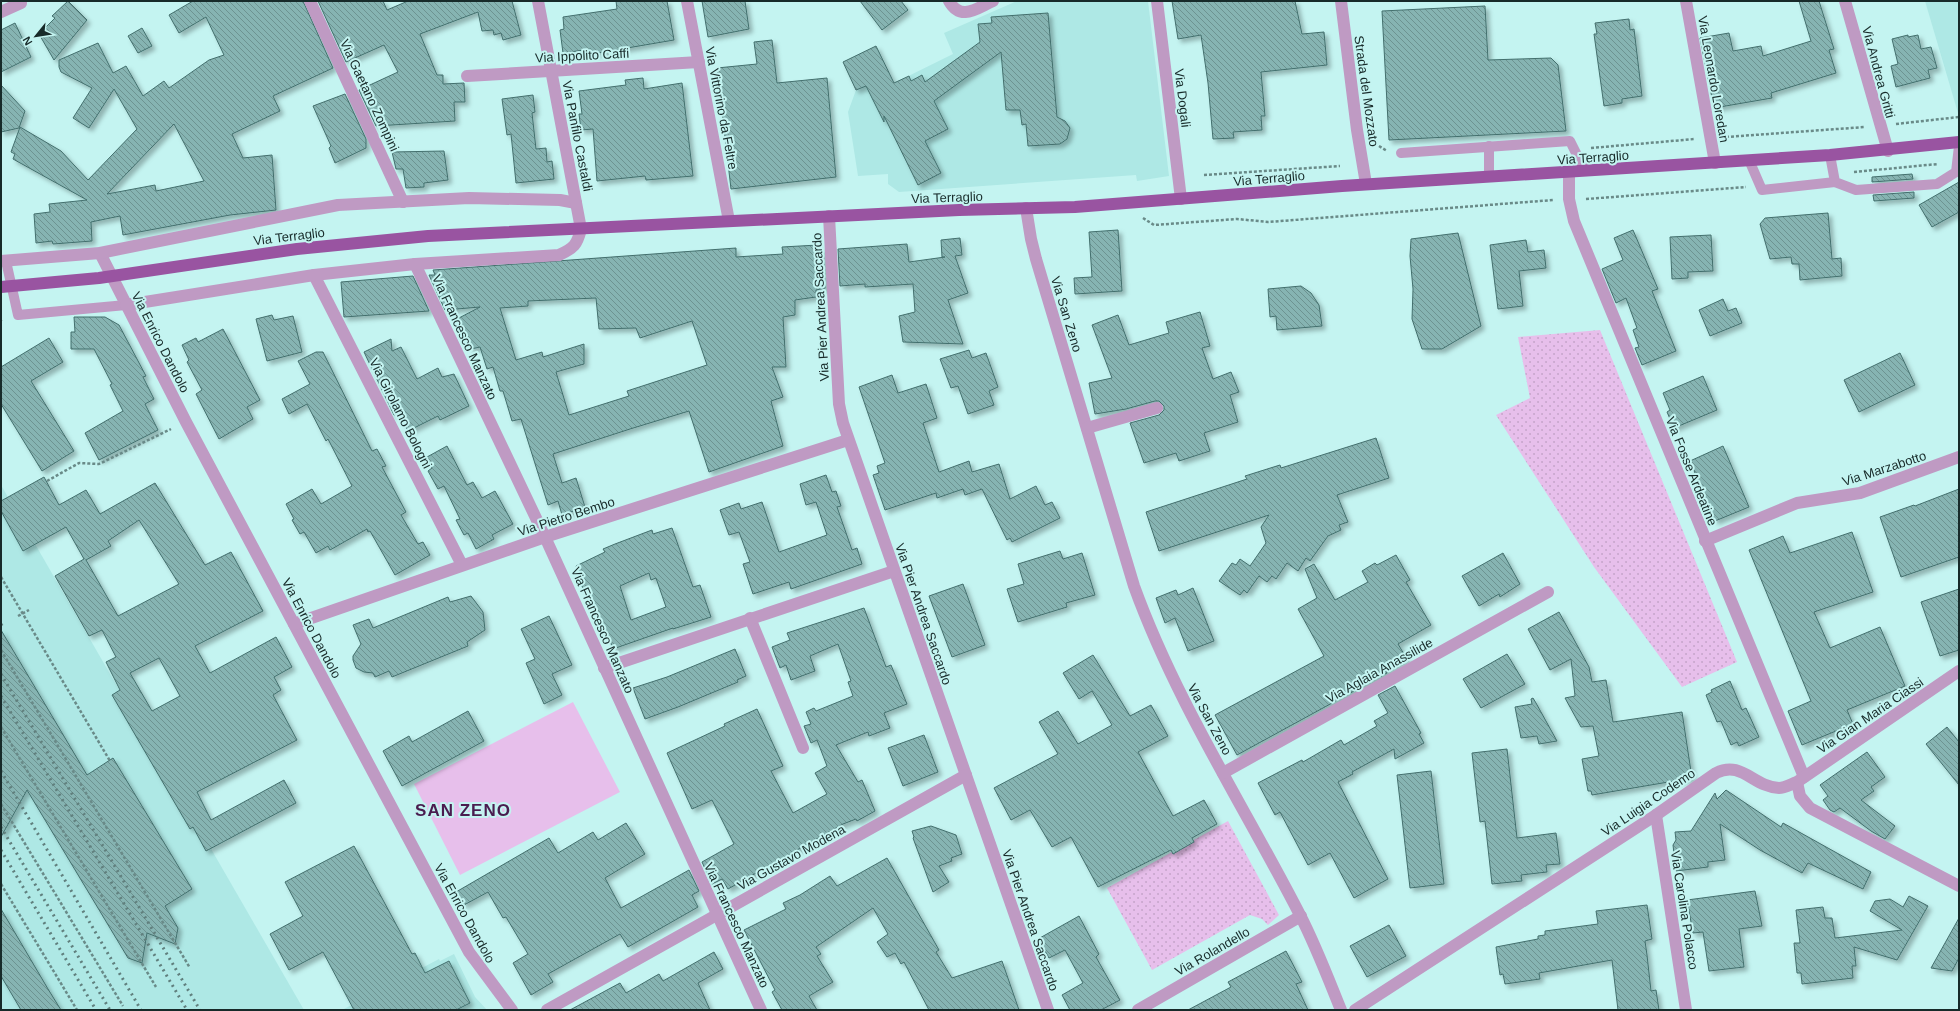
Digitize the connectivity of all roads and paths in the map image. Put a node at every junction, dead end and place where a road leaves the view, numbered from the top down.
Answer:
1 (310, 1) edge
2 (538, 1) edge
3 (687, 1) edge
4 (949, 1) edge
5 (993, 1) edge
6 (1157, 1) edge
7 (1341, 1) edge
8 (1686, 1) edge
9 (1845, 1) edge
10 (21, 3) dead end
11 (1, 12) edge
12 (699, 62) junction
13 (551, 71) junction
14 (467, 76) dead end
15 (1959, 118) edge
16 (1889, 125) dead end
17 (1871, 126) dead end
18 (1723, 137) dead end
19 (1698, 139) dead end
20 (1959, 142) edge
21 (1489, 146) junction
22 (1959, 146) edge
23 (1574, 149) junction
24 (1888, 150) junction
25 (1402, 153) dead end
26 (1830, 155) junction
27 (1749, 160) junction
28 (1715, 162) junction
29 (1942, 164) dead end
30 (1340, 166) dead end
31 (1584, 171) junction
32 (1569, 172) junction
33 (1854, 172) dead end
34 (1204, 175) dead end
35 (1489, 176) junction
36 (1835, 182) junction
37 (1366, 184) junction
38 (1741, 189) dead end
39 (1181, 199) junction
40 (1555, 199) dead end
41 (1588, 199) dead end
42 (404, 202) junction
43 (576, 203) junction
44 (1118, 204) junction
45 (1026, 208) junction
46 (829, 216) junction
47 (729, 221) junction
48 (581, 229) junction
49 (100, 253) junction
50 (3, 261) edge
51 (415, 264) junction
52 (314, 275) junction
53 (1, 287) edge
54 (126, 305) junction
55 (1157, 408) dead end
56 (186, 422) junction
57 (1087, 428) junction
58 (848, 440) junction
59 (1959, 457) edge
60 (47, 481) dead end
61 (545, 537) junction
62 (1705, 541) junction
63 (462, 565) junction
64 (894, 571) junction
65 (1, 577) edge
66 (1548, 592) dead end
67 (29, 610) dead end
68 (22, 614) junction
69 (18, 616) dead end
70 (750, 618) junction
71 (294, 624) junction
72 (1, 650) edge
73 (604, 668) junction
74 (1959, 671) edge
75 (1, 727) edge
76 (803, 748) dead end
77 (110, 760) dead end
78 (1223, 773) junction
79 (966, 775) junction
80 (1800, 779) junction
81 (1, 804) edge
82 (1656, 815) junction
83 (1, 884) edge
84 (1959, 886) edge
85 (717, 915) junction
86 (1301, 916) junction
87 (190, 968) dead end
88 (156, 987) dead end
89 (123, 1006) dead end
90 (77, 1010) edge
91 (512, 1010) edge
92 (546, 1010) edge
93 (762, 1010) edge
94 (1048, 1010) edge
95 (1138, 1010) edge
96 (1341, 1010) edge
97 (1355, 1010) edge
98 (1686, 1010) edge

1 - 42 street, Via Gaetano Zompini
2 - 13 street, Via Panfilo Castaldi
3 - 12 street, Via Vittorino da Feltre
4 - 5 street
6 - 39 street, Via Dogali
7 - 37 street, Strada del Mozzato
8 - 28 street, Via Leonardo Loredan
9 - 24 street, Via Andrea Gritti
10 - 11 street
12 - 13 street, Via Ippolito Caffi
12 - 47 street, Via Vittorino da Feltre
13 - 14 street, Via Ippolito Caffi
13 - 43 street, Via Panfilo Castaldi
15 - 16 path
17 - 18 path
19 - 23 path
20 - 24 main road, Via Terraglio
21 - 23 lane
21 - 25 lane
21 - 35 lane
22 - 36 lane
23 - 31 lane
24 - 26 main road, Via Terraglio
26 - 27 main road, Via Terraglio
26 - 36 lane
27 - 28 main road, Via Terraglio
27 - 36 lane
28 - 31 main road, Via Terraglio
29 - 33 path
30 - 34 path
31 - 32 main road, Via Terraglio
32 - 35 main road, Via Terraglio
32 - 62 street, Via Fosse Ardeatine
35 - 37 main road, Via Terraglio
37 - 39 main road, Via Terraglio
38 - 41 path
39 - 44 main road, Via Terraglio
40 - 44 path
42 - 43 street, Via Terraglio
42 - 49 street, Via Terraglio
43 - 48 street, Via Panfilo Castaldi
44 - 45 main road, Via Terraglio
45 - 46 main road, Via Terraglio
45 - 57 street, Via San Zeno
46 - 47 main road, Via Terraglio
46 - 58 street, Via Pier Andrea Saccardo
47 - 48 main road, Via Terraglio
48 - 51 street
48 - 53 main road, Via Terraglio
49 - 50 street, Via Terraglio
49 - 54 street, Via Enrico Dandolo
50 - 54 lane
51 - 52 street
51 - 61 street, Via Francesco Manzato
52 - 54 street
52 - 63 street, Via Girolamo Bologni
54 - 56 street, Via Enrico Dandolo
55 - 57 street
56 - 60 path
56 - 71 street, Via Enrico Dandolo
57 - 78 street, Via San Zeno
58 - 61 street, Via Pietro Bembo
58 - 64 street, Via Pier Andrea Saccardo
59 - 62 street, Via Marzabotto
61 - 63 street, Via Pietro Bembo
61 - 73 street, Via Francesco Manzato
62 - 80 street, Via Fosse Ardeatine
63 - 71 street, Via Pietro Bembo
64 - 70 street
64 - 79 street, Via Pier Andrea Saccardo
65 - 68 path
66 - 78 street, Via Aglaia Anassilide
67 - 68 path
68 - 69 path
68 - 77 path
70 - 73 street
70 - 76 street
71 - 91 street, Via Enrico Dandolo
72 - 87 path
73 - 85 street, Via Francesco Manzato
74 - 80 street, Via Gian Maria Ciassi
75 - 88 path
78 - 86 street, Via San Zeno
79 - 85 street, Via Gustavo Modena
79 - 94 street, Via Pier Andrea Saccardo
80 - 82 street, Via Luigia Codemo
80 - 84 street
81 - 89 path
82 - 97 street, Via Luigia Codemo
82 - 98 street, Via Carolina Polacco
83 - 90 path
85 - 92 street, Via Gustavo Modena
85 - 93 street, Via Francesco Manzato
86 - 95 street, Via Rolandello
86 - 96 street, Via San Zeno

